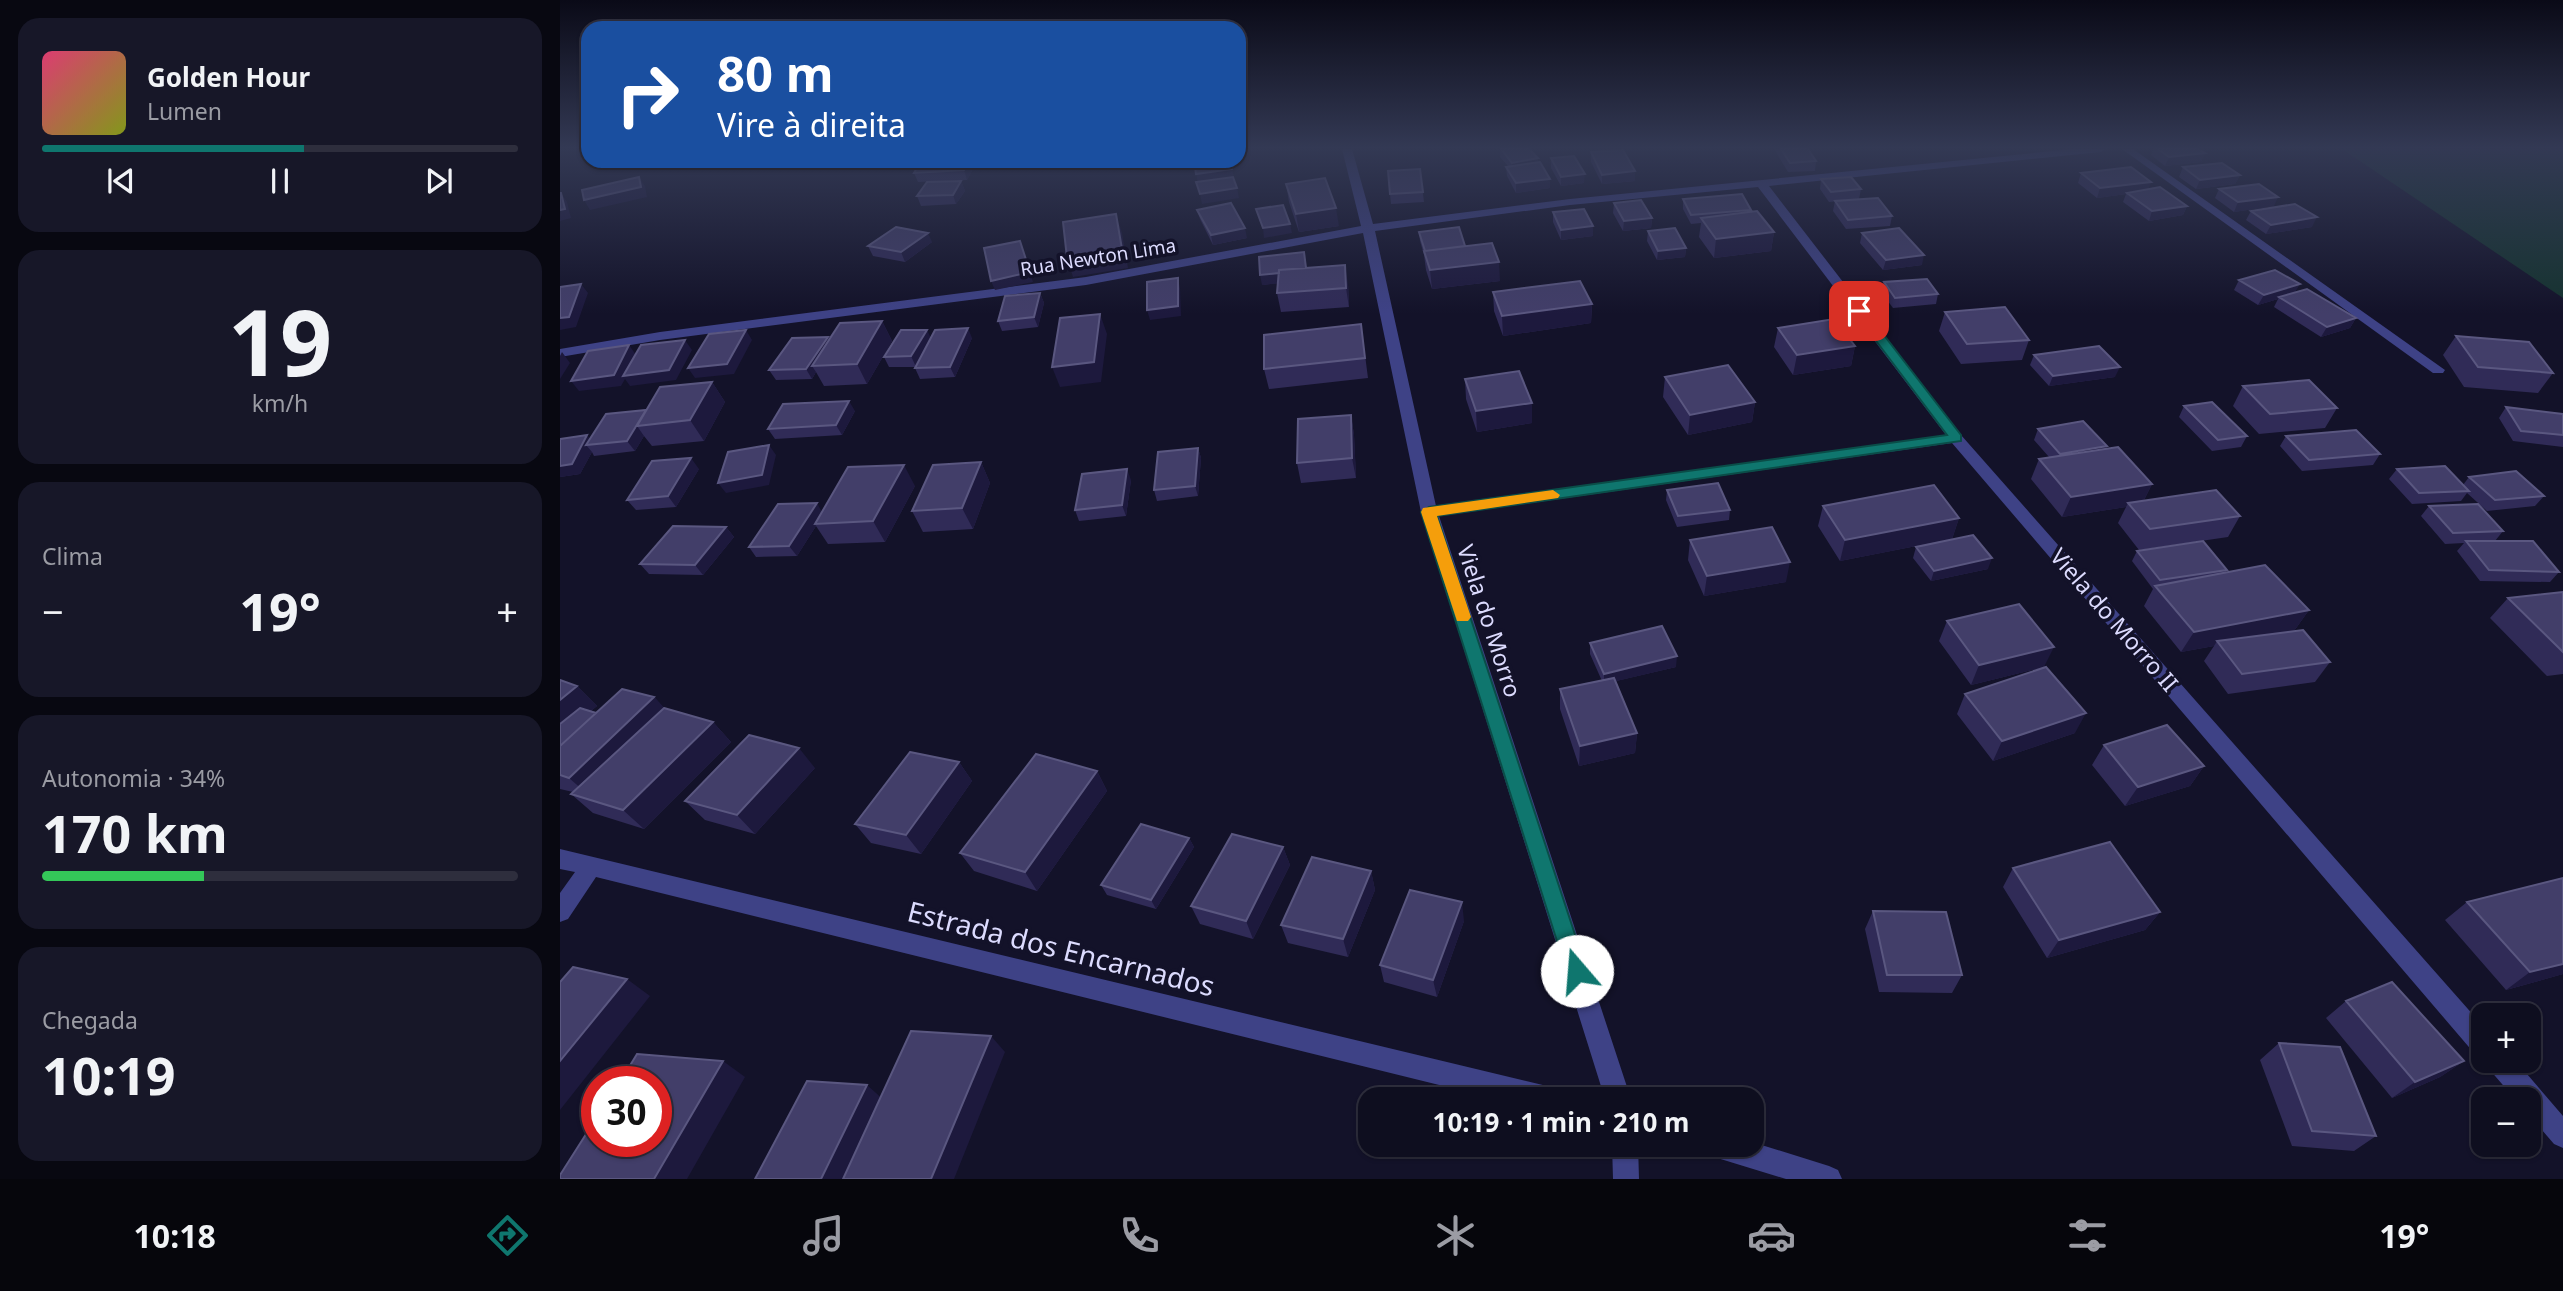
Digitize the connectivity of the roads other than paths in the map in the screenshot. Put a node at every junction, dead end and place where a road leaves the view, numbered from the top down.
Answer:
1 (1362, 204) edge
2 (1554, 204) edge
3 (1777, 204) edge
4 (2204, 204) edge
5 (1368, 228) junction
6 (560, 353) edge
7 (2438, 370) dead end
8 (1956, 438) junction
9 (1429, 512) junction
10 (560, 859) edge
11 (590, 868) junction
12 (560, 912) edge
13 (2471, 1030) edge
14 (2509, 1073) edge
15 (1497, 1087) edge
16 (1614, 1087) edge
17 (2563, 1135) edge
18 (1625, 1157) edge
19 (1756, 1157) edge
20 (1626, 1179) edge
21 (1829, 1179) edge

1 - 5 street, Viela do Morro
2 - 5 street, Rua Newton Lima
3 - 8 street, Viela do Morro II
4 - 7 street
5 - 6 street, Rua Newton Lima
5 - 9 street, Viela do Morro
8 - 9 street
8 - 13 street, Viela do Morro II
9 - 16 street, Viela do Morro
10 - 11 street, Estrada dos Encarnados
11 - 12 street
11 - 15 street, Estrada dos Encarnados
14 - 17 street
18 - 20 street
19 - 21 street

